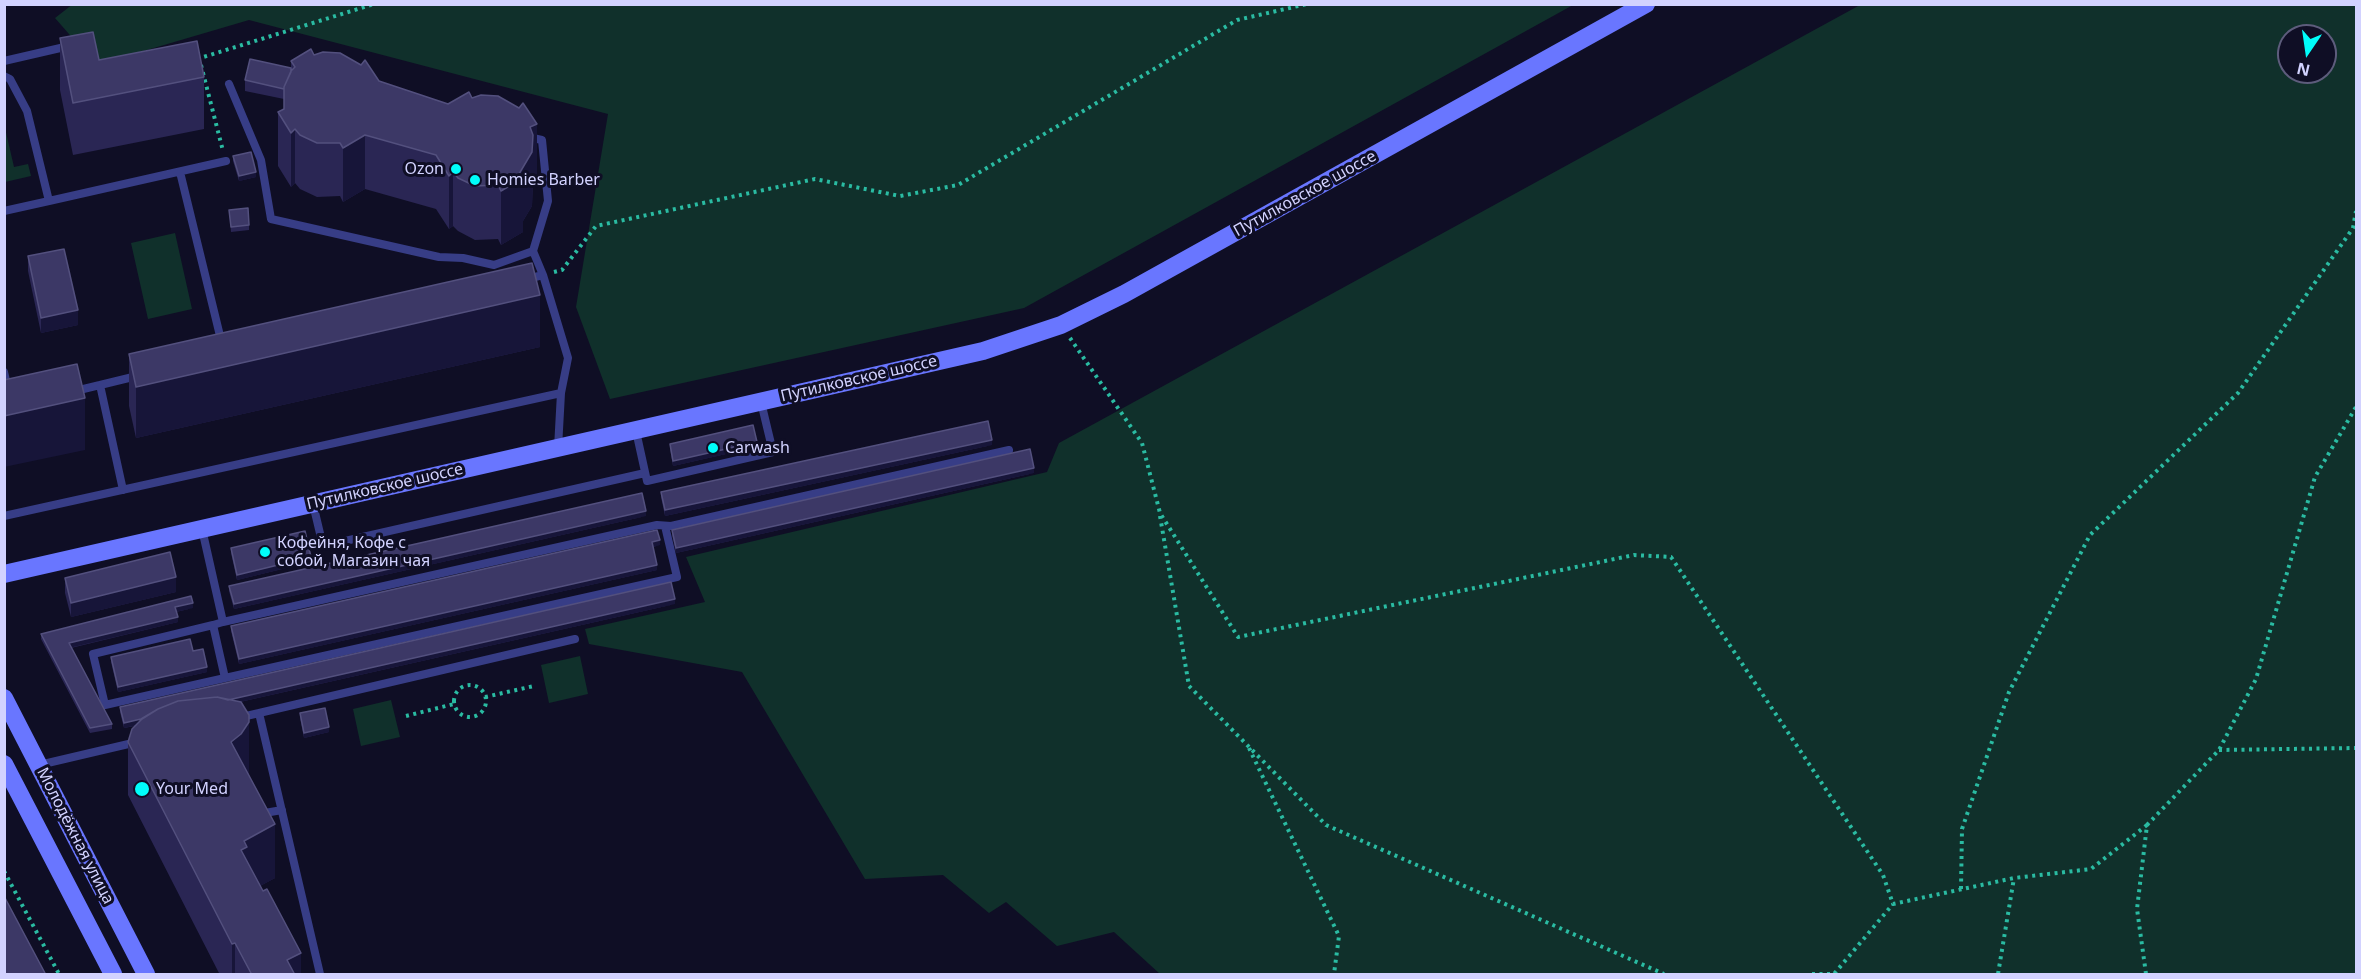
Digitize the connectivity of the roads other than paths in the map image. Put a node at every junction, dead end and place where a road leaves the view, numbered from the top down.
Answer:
1 (1646, 4) edge
2 (78, 52) edge
3 (4, 61) edge
4 (4, 75) edge
5 (229, 84) dead end
6 (519, 134) edge
7 (226, 161) road end
8 (180, 172) junction
9 (49, 201) junction
10 (4, 211) edge
11 (533, 251) junction
12 (543, 275) junction
13 (521, 280) edge
14 (224, 354) edge
15 (4, 372) edge
16 (145, 374) edge
17 (100, 385) junction
18 (67, 393) edge
19 (561, 393) junction
20 (9, 395) edge
21 (761, 402) junction
22 (636, 430) junction
23 (558, 448) junction
24 (1009, 450) dead end
25 (645, 473) junction
26 (123, 490) junction
27 (313, 504) junction
28 (4, 516) edge
29 (665, 526) junction
30 (202, 529) junction
31 (4, 574) edge
32 (223, 622) junction
33 (213, 625) junction
34 (576, 639) dead end
35 (225, 678) junction
36 (4, 698) edge
37 (259, 713) junction
38 (237, 719) edge
39 (147, 740) edge
40 (4, 764) edge
41 (39, 765) junction
42 (282, 810) junction
43 (252, 816) edge
44 (113, 975) edge
45 (146, 975) edge
46 (320, 975) edge

1 - 21 main road, Путилковское шоссе
2 - 3 lane
4 - 9 lane
5 - 11 lane
6 - 11 lane
7 - 8 lane
8 - 9 lane
8 - 14 lane
9 - 10 lane
11 - 12 lane
12 - 13 lane
12 - 19 lane
15 - 20 lane
16 - 17 lane
17 - 18 lane
17 - 26 lane
19 - 23 lane
19 - 26 lane
21 - 22 main road, Путилковское шоссе
21 - 25 lane
22 - 23 main road, Путилковское шоссе
22 - 25 lane
23 - 27 main road, Путилковское шоссе
24 - 29 lane
25 - 27 lane
26 - 28 lane
27 - 30 main road, Путилковское шоссе
29 - 32 lane
29 - 35 lane
30 - 31 main road, Путилковское шоссе
30 - 32 lane
32 - 33 lane
33 - 35 lane
33 - 35 lane
34 - 37 lane
36 - 41 main road, Молодёжная улица
37 - 38 lane
37 - 42 lane
39 - 41 lane
40 - 44 main road, Молодёжная улица
41 - 45 main road, Молодёжная улица
42 - 43 lane
42 - 46 lane

